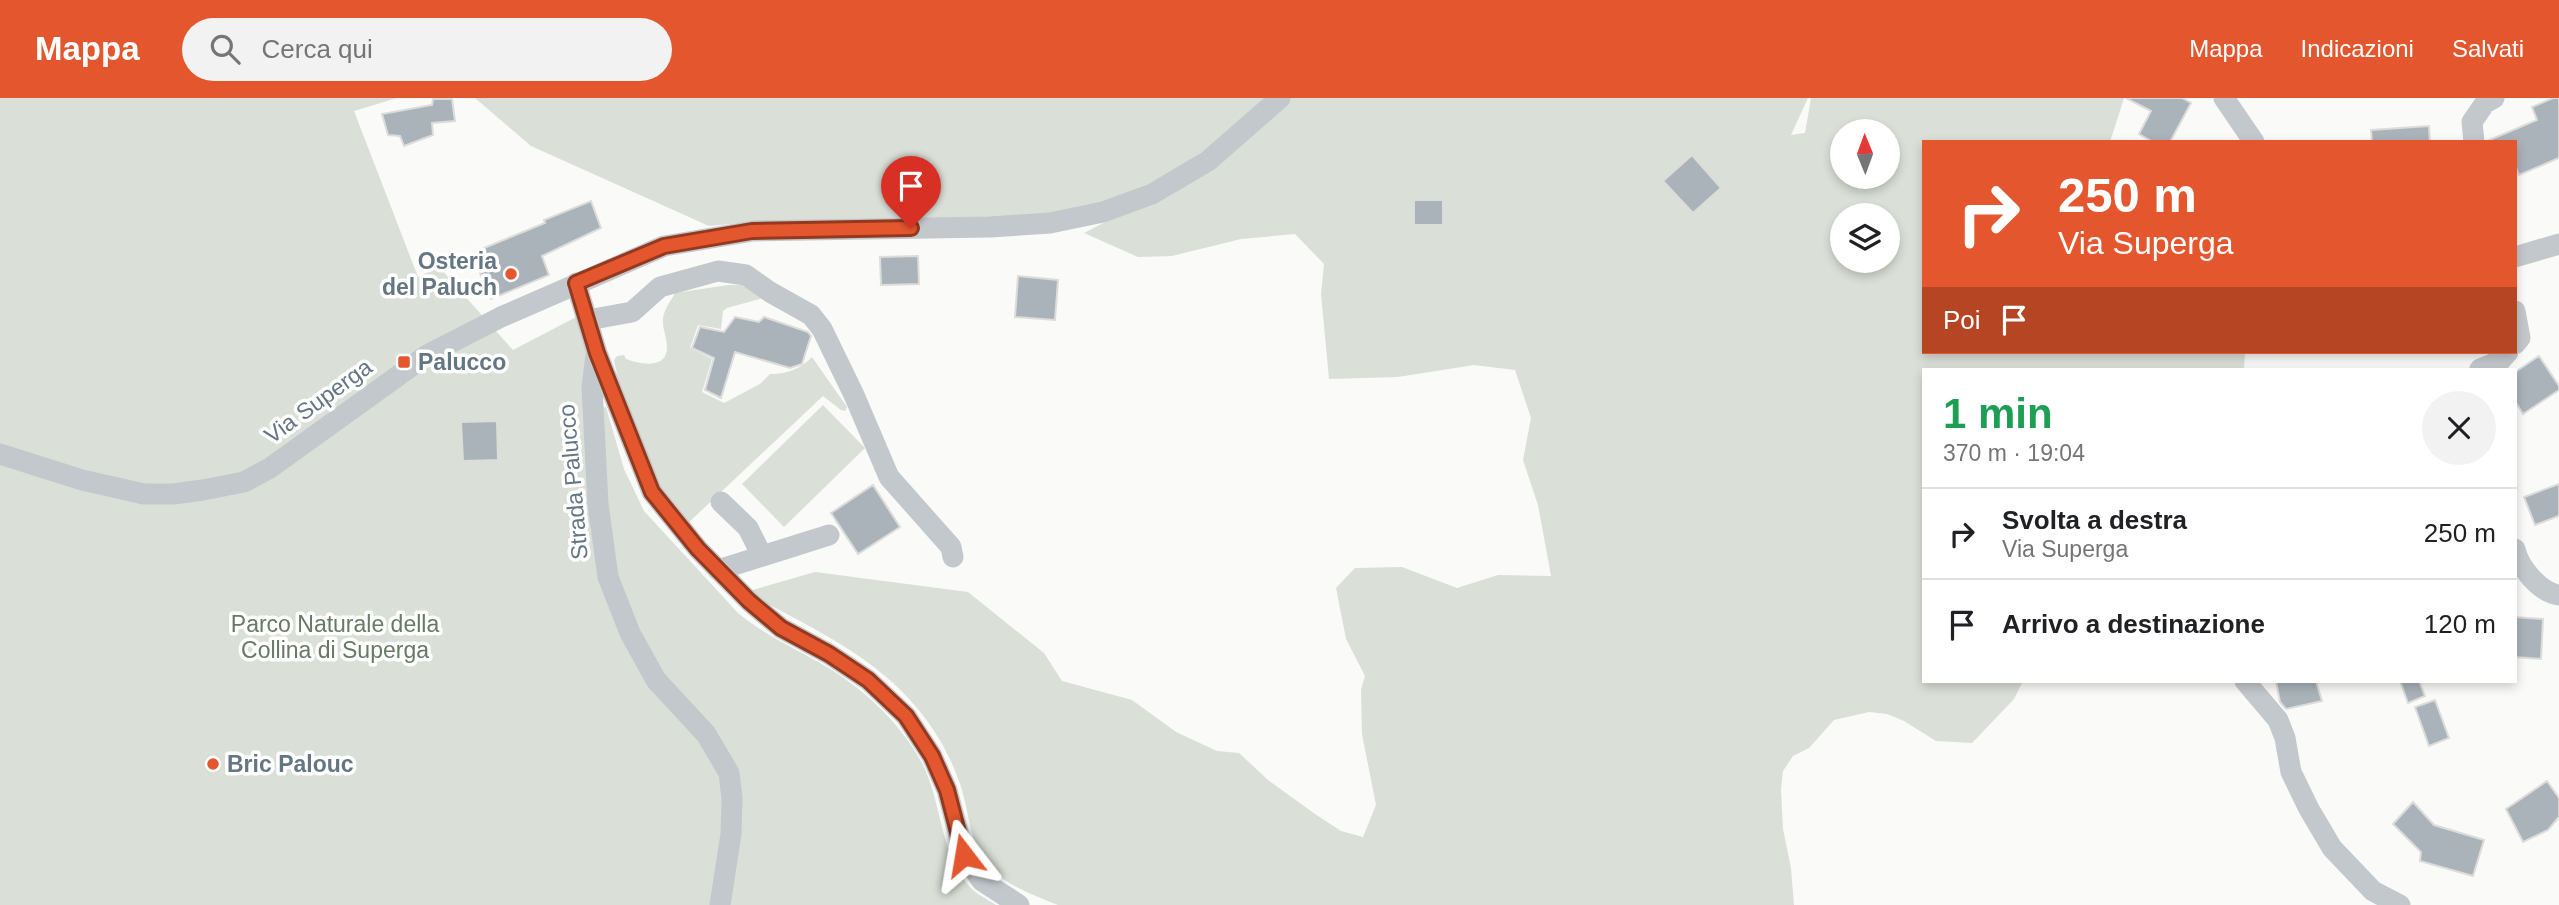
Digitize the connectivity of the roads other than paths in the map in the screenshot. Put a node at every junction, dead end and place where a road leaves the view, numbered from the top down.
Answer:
1 (1280, 98) edge
2 (2224, 98) edge
3 (2494, 98) edge
4 (2253, 140) edge
5 (2474, 140) edge
6 (2559, 244) edge
7 (2517, 256) edge
8 (576, 283) junction
9 (588, 320) junction
10 (2517, 322) edge
11 (2517, 342) edge
12 (597, 353) junction
13 (2506, 354) edge
14 (2482, 368) edge
15 (0, 454) edge
16 (721, 502) dead end
17 (829, 535) dead end
18 (762, 556) junction
19 (953, 557) dead end
20 (2517, 558) edge
21 (718, 570) junction
22 (2559, 595) edge
23 (2247, 683) edge
24 (720, 905) edge
25 (1019, 905) edge
26 (2400, 905) edge

1 - 8 street, Via Superga
2 - 4 street
3 - 5 street
6 - 7 street
8 - 9 street
8 - 15 street, Via Superga
9 - 12 street
9 - 19 street
10 - 11 street
12 - 21 street
12 - 24 street, Strada Palucco
13 - 14 street
16 - 18 street
17 - 18 street
18 - 21 street
20 - 22 street
21 - 25 street
23 - 26 street

